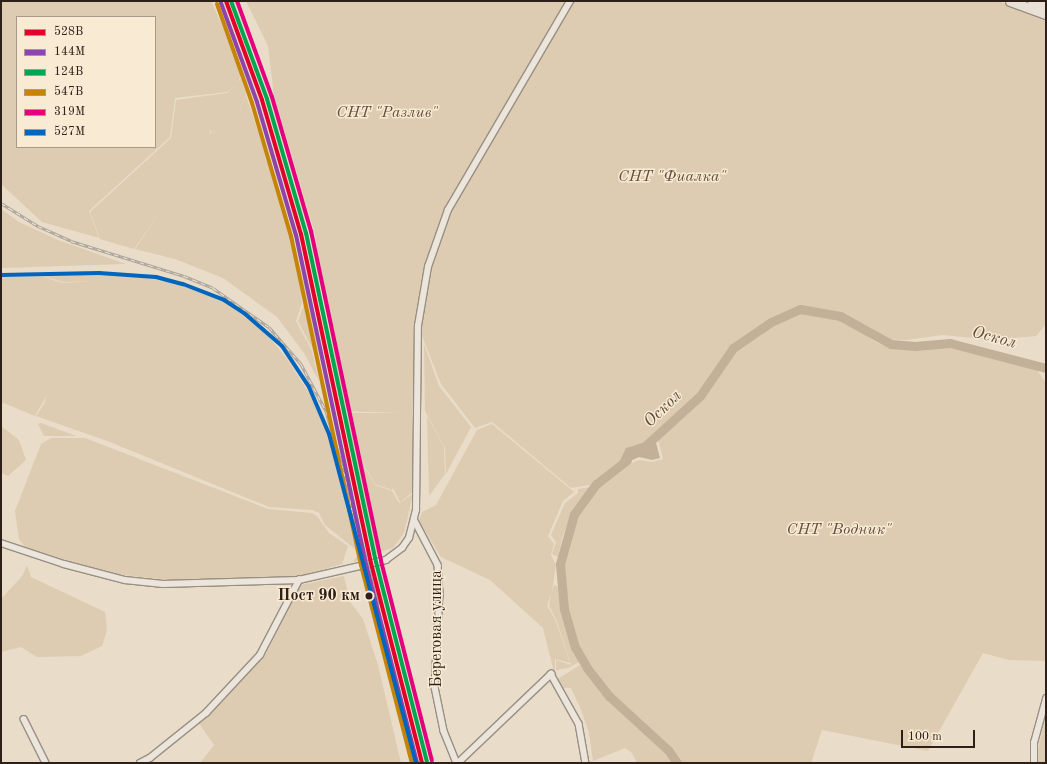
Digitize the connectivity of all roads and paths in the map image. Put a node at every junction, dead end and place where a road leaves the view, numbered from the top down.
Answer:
1 (570, 1) edge
2 (1010, 1) edge
3 (1032, 1) edge
4 (1046, 6) edge
5 (1046, 14) edge
6 (414, 521) junction
7 (1, 543) edge
8 (299, 580) junction
9 (1046, 699) edge
10 (24, 719) dead end
11 (46, 763) edge
12 (140, 763) edge
13 (458, 763) edge
14 (586, 763) edge
15 (1034, 763) edge

1 - 6 street
2 - 5 main road
3 - 4 main road
6 - 8 street
6 - 13 street, Береговая улица
7 - 8 street
8 - 12 street
9 - 15 street
10 - 11 street
13 - 14 street, Береговая улица

